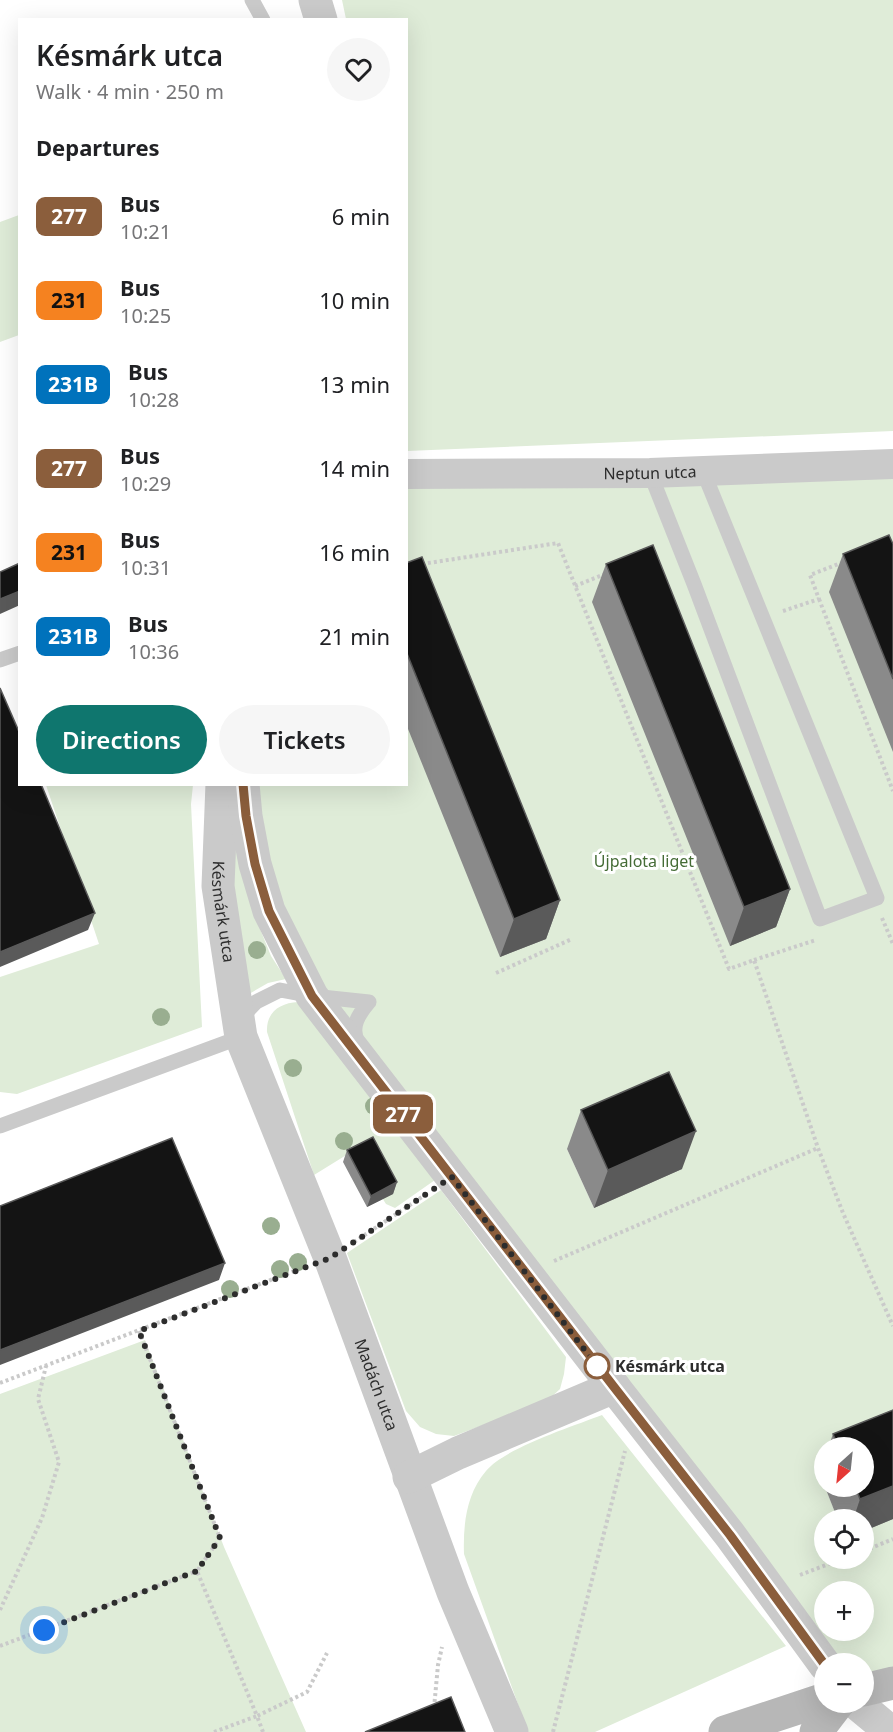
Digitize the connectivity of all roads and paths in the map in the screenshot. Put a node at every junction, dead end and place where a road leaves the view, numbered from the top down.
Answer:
1 (252, 0) edge
2 (315, 0) edge
3 (262, 18) edge
4 (320, 18) edge
5 (893, 464) edge
6 (703, 471) junction
7 (650, 473) junction
8 (408, 474) edge
9 (418, 565) edge
10 (819, 599) dead end
11 (18, 654) edge
12 (0, 660) edge
13 (222, 786) edge
14 (243, 786) edge
15 (893, 790) edge
16 (882, 918) dead end
17 (572, 939) dead end
18 (893, 944) edge
19 (496, 973) dead end
20 (312, 996) junction
21 (240, 1029) junction
22 (0, 1126) edge
23 (819, 1148) junction
24 (452, 1177) junction
25 (330, 1258) junction
26 (550, 1263) dead end
27 (893, 1326) edge
28 (139, 1331) junction
29 (46, 1366) junction
30 (0, 1383) edge
31 (614, 1387) junction
32 (645, 1426) junction
33 (410, 1477) junction
34 (893, 1539) edge
35 (874, 1547) edge
36 (815, 1569) edge
37 (197, 1571) junction
38 (800, 1575) dead end
39 (0, 1610) edge
40 (0, 1646) edge
41 (327, 1653) dead end
42 (816, 1653) edge
43 (893, 1683) edge
44 (874, 1688) edge
45 (814, 1703) edge
46 (831, 1713) edge
47 (868, 1713) edge
48 (257, 1716) junction
49 (214, 1732) edge
50 (263, 1732) edge
51 (512, 1732) edge
52 (553, 1732) edge
53 (725, 1732) edge
54 (816, 1732) edge
55 (891, 1732) edge

1 - 3 lane
2 - 4 street
5 - 6 street, Neptun utca
6 - 7 street, Neptun utca
6 - 7 lane
7 - 8 street, Neptun utca
9 - 23 path
10 - 15 path
11 - 12 lane
13 - 21 street, Késmárk utca
14 - 20 street
16 - 18 path
17 - 19 path
20 - 21 lane
20 - 24 street
21 - 22 lane
21 - 25 street, Madách utca
23 - 26 path
23 - 27 path
24 - 25 path
24 - 31 street
25 - 28 path
25 - 33 street, Madách utca
28 - 29 path
28 - 37 path
29 - 30 path
29 - 39 path
31 - 32 street
31 - 33 street
32 - 42 street
32 - 52 path
33 - 51 street, Madách utca
34 - 35 path
36 - 38 path
37 - 40 path
37 - 48 path
41 - 48 path
43 - 44 main road
45 - 53 main road
46 - 54 main road
47 - 55 street
48 - 49 path
48 - 50 path

